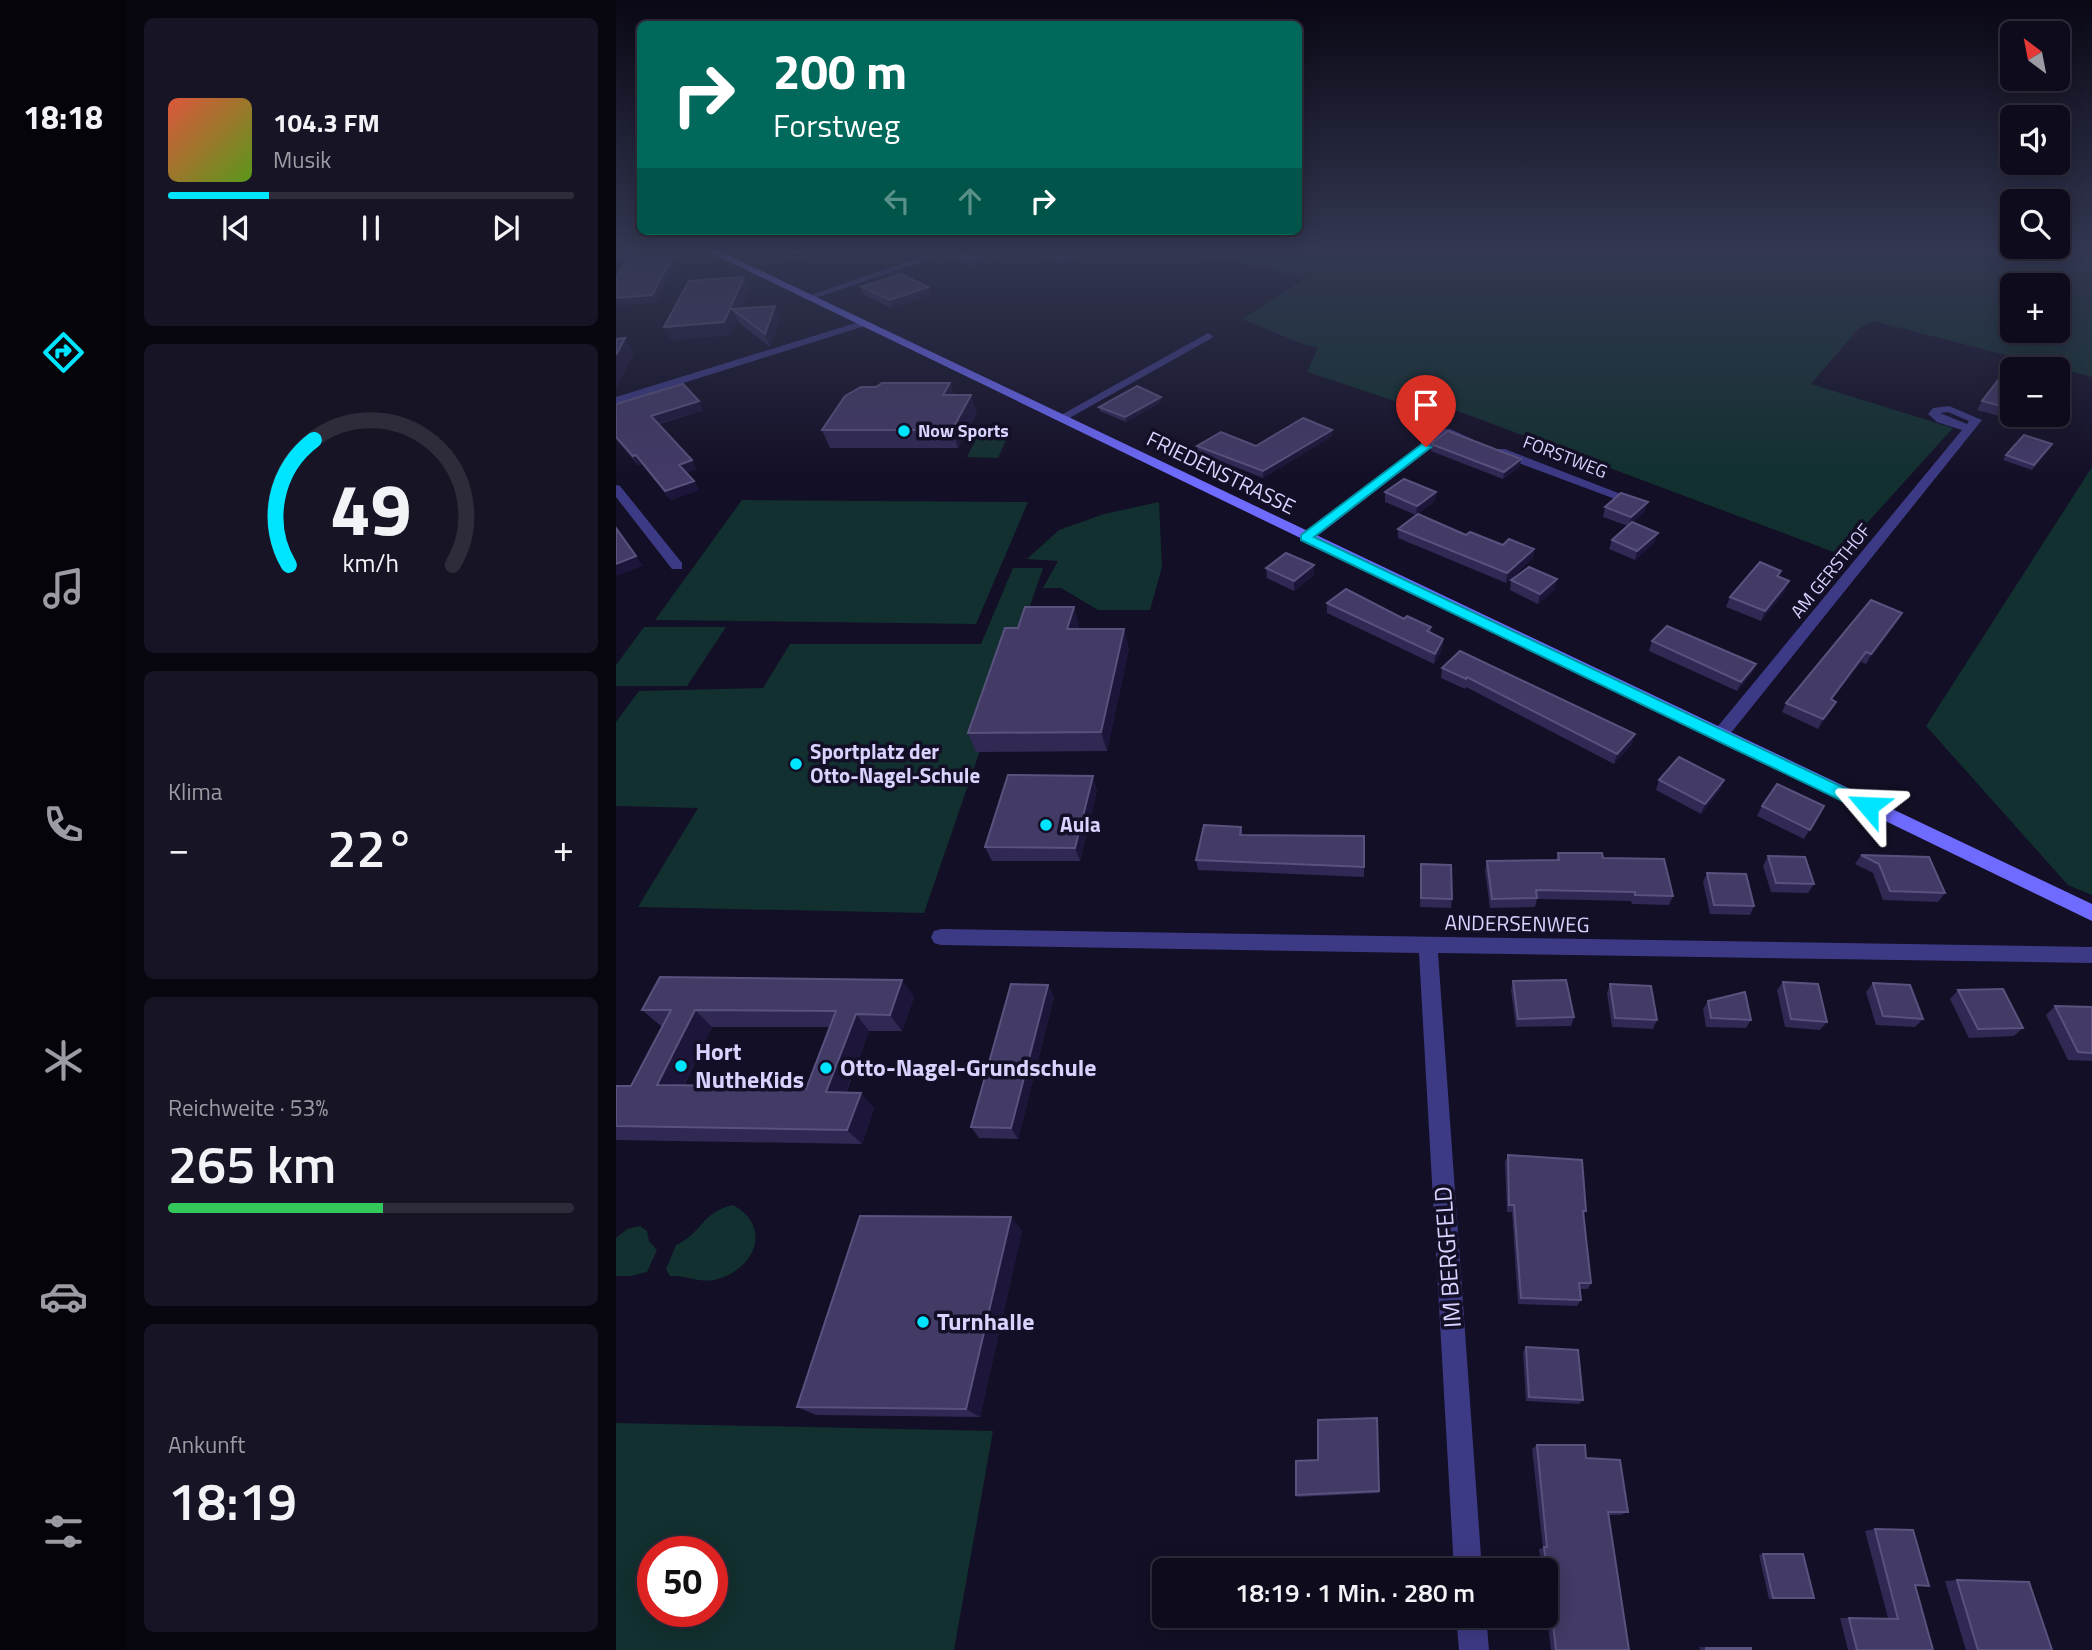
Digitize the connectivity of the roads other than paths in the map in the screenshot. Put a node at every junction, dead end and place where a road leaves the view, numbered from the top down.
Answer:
1 (862, 324) joint
2 (1208, 337) dead end
3 (616, 401) edge
4 (1060, 419) junction
5 (1969, 429) dead end
6 (616, 489) edge
7 (1640, 504) edge
8 (1306, 538) junction
9 (677, 566) dead end
10 (1720, 735) junction
11 (2092, 913) edge
12 (941, 937) dead end
13 (1428, 945) junction
14 (2092, 955) edge
15 (1467, 1558) edge
16 (1472, 1628) edge
17 (1474, 1650) edge

1 - 3 street
1 - 4 main road, FRIEDENSTRASSE
2 - 4 street
4 - 8 main road, FRIEDENSTRASSE
5 - 10 street, AM GERSTHOF
6 - 9 street
7 - 8 street, FORSTWEG
8 - 10 main road, FRIEDENSTRASSE
10 - 11 main road, FRIEDENSTRASSE
12 - 13 street, ANDERSENWEG
13 - 14 street, ANDERSENWEG
13 - 15 street, IM BERGFELD
16 - 17 street

